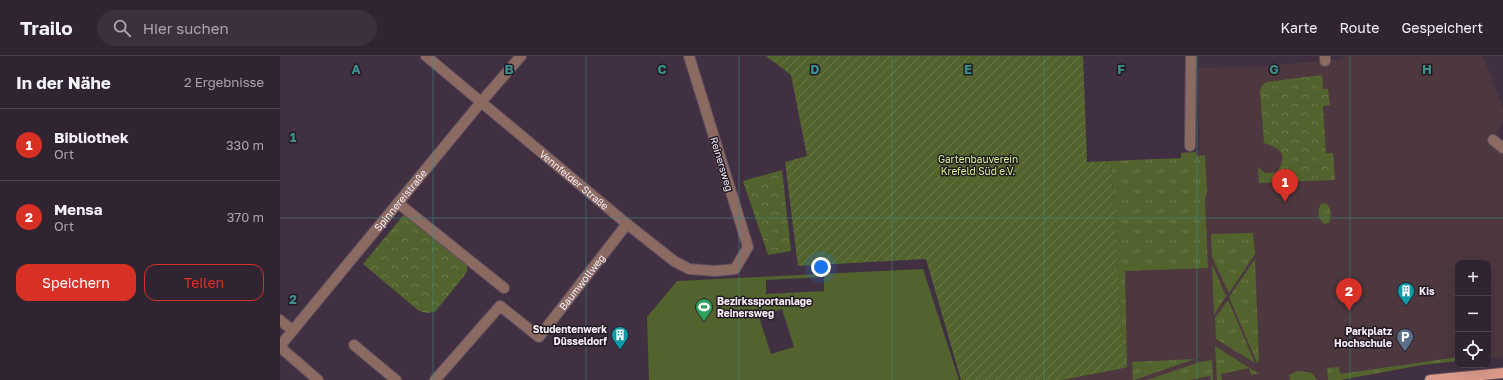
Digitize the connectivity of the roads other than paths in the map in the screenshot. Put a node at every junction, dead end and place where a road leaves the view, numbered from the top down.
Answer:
1 (426, 56) edge
2 (521, 56) edge
3 (689, 56) edge
4 (1191, 56) edge
5 (482, 101) junction
6 (1493, 140) dead end
7 (1190, 146) dead end
8 (1503, 148) edge
9 (398, 202) junction
10 (627, 224) junction
11 (735, 268) joint
12 (504, 288) dead end
13 (280, 320) edge
14 (292, 330) junction
15 (280, 346) edge
16 (354, 346) dead end
17 (1503, 373) edge
18 (318, 380) edge
19 (396, 380) edge
20 (434, 380) edge
21 (1430, 380) edge

1 - 5 street, Vennfelder Straße
2 - 5 street, Spinnereistraße
3 - 11 street, Reinersweg
4 - 7 street
5 - 9 street, Spinnereistraße
5 - 10 street, Vennfelder Straße
6 - 8 street
9 - 12 street
9 - 14 street, Spinnereistraße
10 - 11 street, Vennfelder Straße
10 - 20 street, Baumwollweg
13 - 14 street
14 - 15 street, Spinnereistraße
15 - 18 street
16 - 19 street
17 - 21 main road

